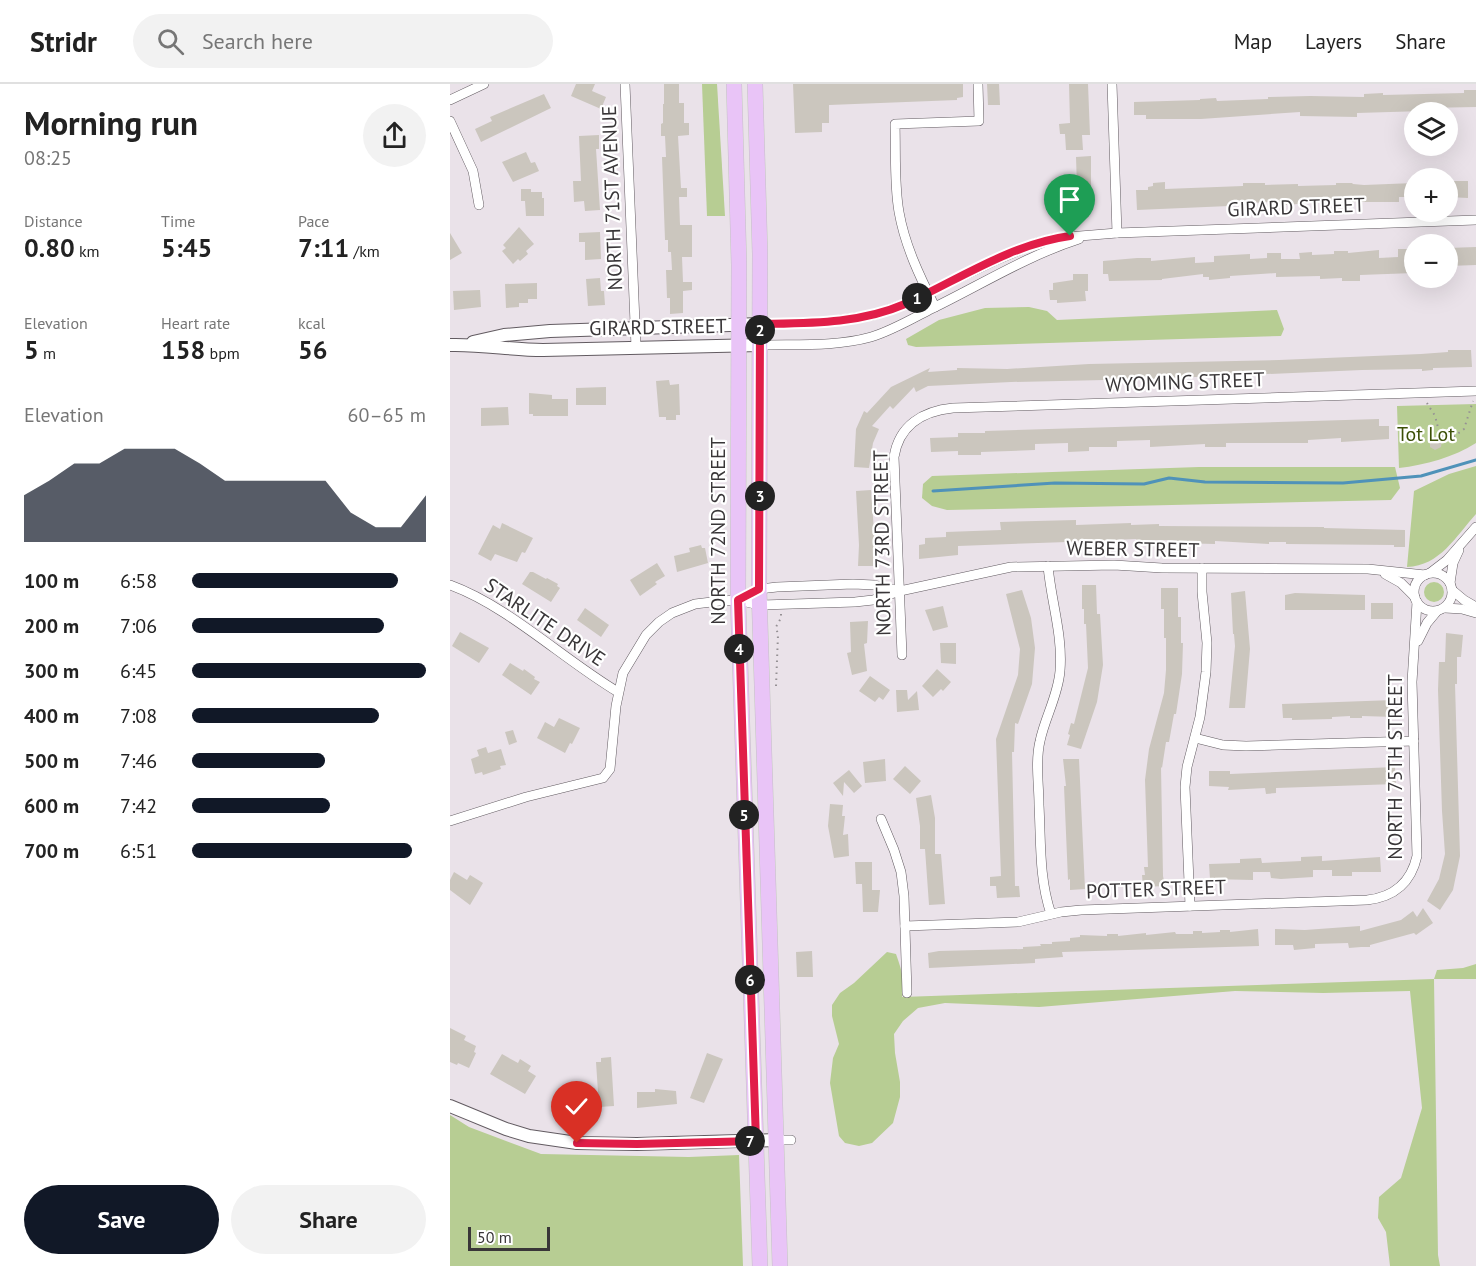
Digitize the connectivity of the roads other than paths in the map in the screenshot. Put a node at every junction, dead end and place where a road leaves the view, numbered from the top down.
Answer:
1 (484, 84) edge
2 (625, 84) edge
3 (734, 84) edge
4 (755, 84) edge
5 (978, 84) edge
6 (1112, 84) edge
7 (450, 100) edge
8 (450, 121) edge
9 (479, 205) dead end
10 (1476, 220) edge
11 (1117, 233) junction
12 (928, 292) junction
13 (936, 307) junction
14 (739, 324) junction
15 (760, 324) junction
16 (635, 328) junction
17 (466, 344) junction
18 (450, 345) edge
19 (739, 345) junction
20 (760, 345) junction
21 (636, 347) junction
22 (1476, 391) edge
23 (903, 431) joint
24 (1476, 527) edge
25 (1462, 542) junction
26 (1048, 566) junction
27 (1202, 568) junction
28 (1368, 569) junction
29 (1428, 574) junction
30 (450, 585) edge
31 (1451, 586) junction
32 (759, 589) junction
33 (900, 591) junction
34 (738, 600) junction
35 (1416, 600) junction
36 (759, 605) junction
37 (1476, 607) edge
38 (1441, 609) junction
39 (1476, 613) edge
40 (1415, 649) junction
41 (902, 655) dead end
42 (618, 692) junction
43 (1195, 738) junction
44 (1414, 741) junction
45 (881, 819) dead end
46 (450, 820) edge
47 (1405, 883) joint
48 (1190, 906) junction
49 (1051, 914) junction
50 (905, 926) junction
51 (907, 993) dead end
52 (450, 1106) edge
53 (783, 1140) junction
54 (756, 1141) junction
55 (760, 1266) edge
56 (780, 1266) edge

1 - 7 street
2 - 16 street, NORTH 71ST AVENUE
3 - 14 main road, NORTH 72ND STREET
4 - 15 main road, NORTH 72ND STREET
5 - 12 street
6 - 11 street
8 - 9 street
10 - 11 street, GIRARD STREET
11 - 12 street, GIRARD STREET
11 - 13 street, GIRARD STREET
12 - 13 street
12 - 15 street, GIRARD STREET
13 - 20 street, GIRARD STREET
14 - 15 street, GIRARD STREET
14 - 16 street, GIRARD STREET
14 - 19 main road, NORTH 72ND STREET
15 - 20 main road, NORTH 72ND STREET
16 - 17 street, GIRARD STREET
16 - 21 street, NORTH 71ST AVENUE
17 - 18 street, GIRARD STREET
17 - 21 street, GIRARD STREET
19 - 20 street, GIRARD STREET
19 - 21 street, GIRARD STREET
19 - 34 main road, NORTH 72ND STREET
20 - 32 main road, NORTH 72ND STREET
22 - 23 street, WYOMING STREET
23 - 33 street, NORTH 73RD STREET
24 - 25 street
25 - 29 street
25 - 31 street
26 - 27 street, WEBER STREET
26 - 33 street, WEBER STREET
26 - 49 street
27 - 28 street, WEBER STREET
27 - 43 street
28 - 29 street, WEBER STREET
28 - 35 street, WEBER STREET
29 - 31 street
29 - 35 street
30 - 42 street, STARLITE DRIVE
31 - 37 street
31 - 38 street
32 - 33 street, WEBER STREET
32 - 34 street, WEBER STREET
32 - 36 main road, NORTH 72ND STREET
33 - 36 street, WEBER STREET
33 - 41 street, NORTH 73RD STREET
34 - 36 street, WEBER STREET
34 - 42 street
34 - 54 main road, NORTH 72ND STREET
35 - 38 street
35 - 40 street, NORTH 75TH STREET
36 - 53 main road, NORTH 72ND STREET
38 - 39 street
38 - 40 street, NORTH 75TH STREET
40 - 44 street, NORTH 75TH STREET
42 - 46 street
43 - 44 street
43 - 48 street
44 - 47 street, NORTH 75TH STREET
45 - 50 street
47 - 48 street, POTTER STREET
48 - 49 street, POTTER STREET
49 - 50 street, POTTER STREET
50 - 51 street
52 - 54 street
53 - 54 street
53 - 56 main road, NORTH 72ND STREET
54 - 55 main road, NORTH 72ND STREET

